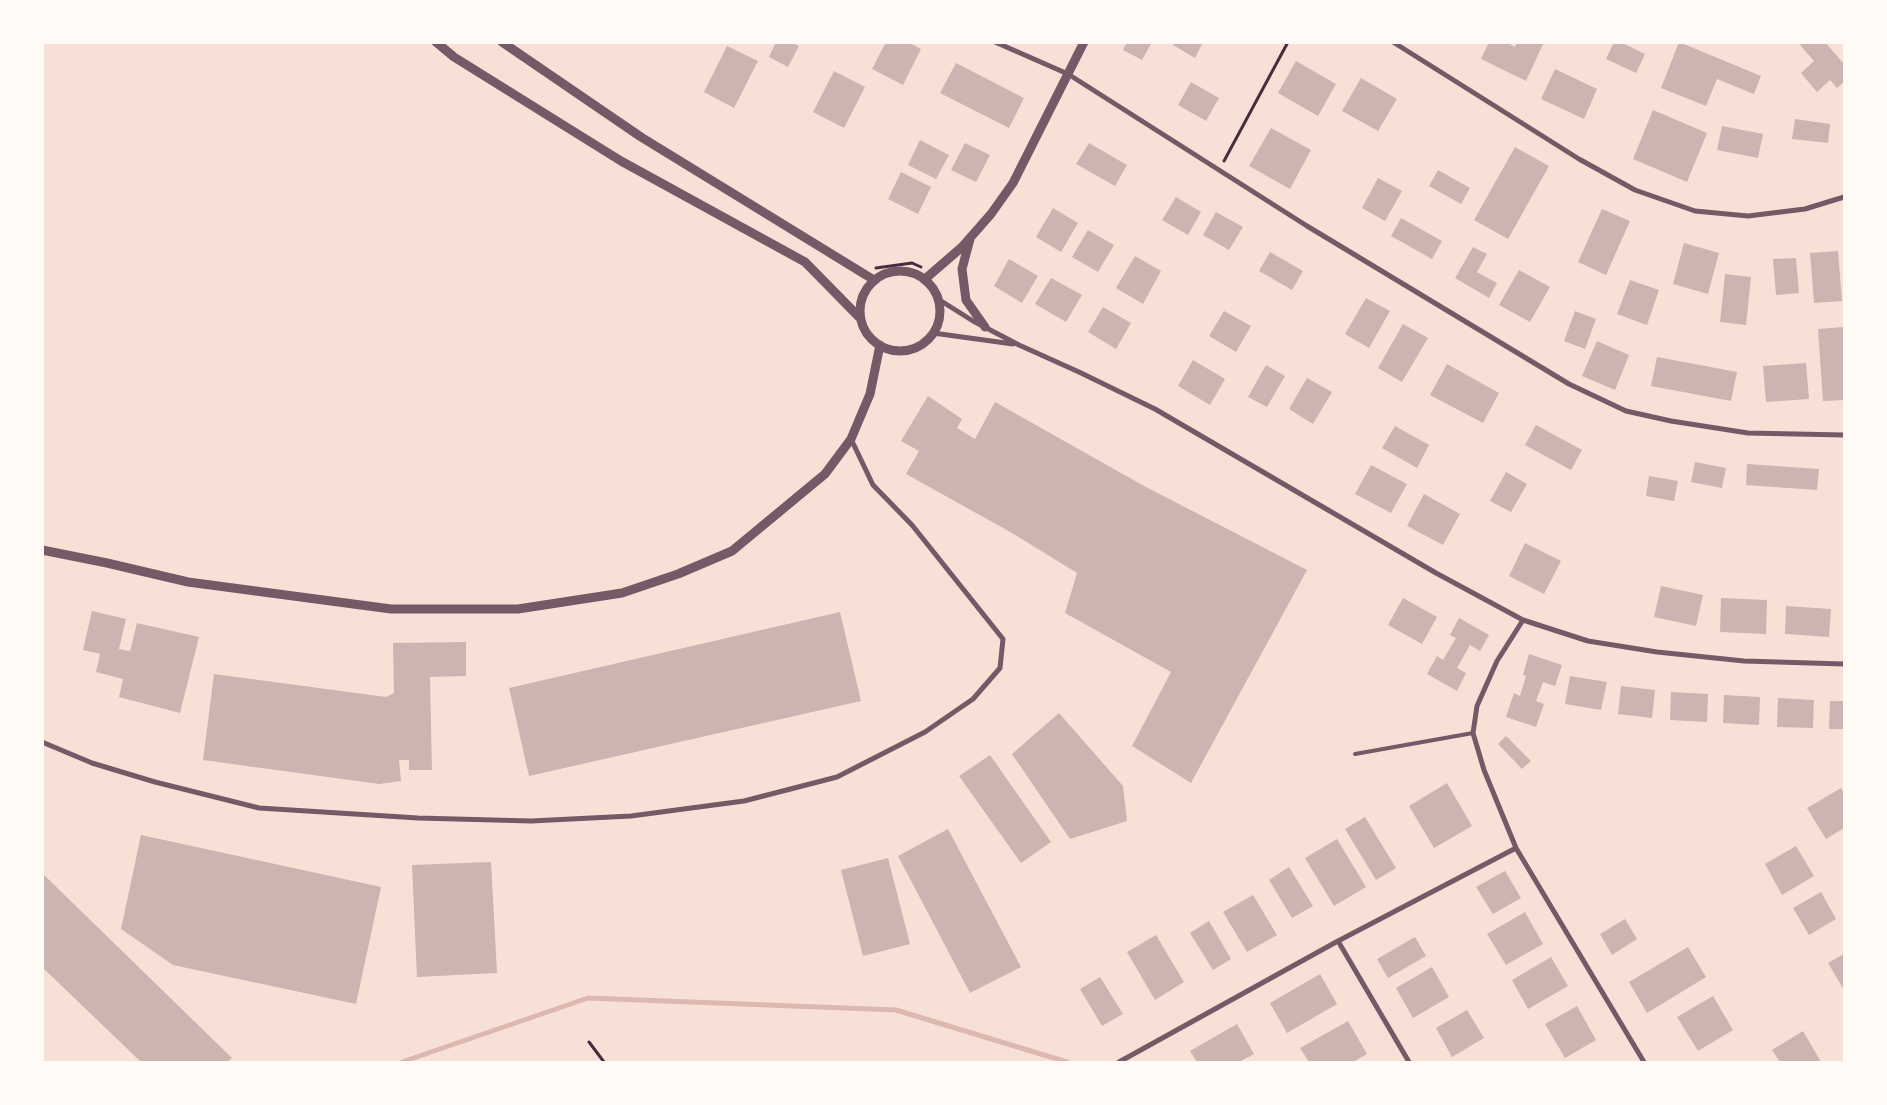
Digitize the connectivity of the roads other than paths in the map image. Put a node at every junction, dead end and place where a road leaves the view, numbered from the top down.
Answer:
1 (436, 42) edge
2 (502, 42) edge
3 (995, 42) edge
4 (1084, 42) edge
5 (1393, 42) edge
6 (1068, 74) junction
7 (1844, 197) edge
8 (970, 238) junction
9 (925, 279) junction
10 (874, 280) junction
11 (938, 299) junction
12 (861, 319) junction
13 (984, 327) junction
14 (933, 333) junction
15 (880, 345) junction
16 (1019, 345) junction
17 (1844, 434) edge
18 (851, 439) junction
19 (42, 550) edge
20 (1523, 620) junction
21 (1844, 664) edge
22 (1473, 733) junction
23 (42, 742) edge
24 (1355, 754) dead end
25 (1516, 848) junction
26 (1338, 941) junction
27 (1119, 1062) edge
28 (1409, 1062) edge
29 (1644, 1062) edge

1 - 12 street
2 - 10 street
3 - 6 street
4 - 6 street
5 - 7 street
6 - 8 street
6 - 17 street
8 - 9 street
8 - 13 street
9 - 10 street
9 - 11 street
10 - 12 street
11 - 13 street
11 - 14 street
12 - 15 street
13 - 16 street
14 - 15 street
14 - 16 street
15 - 18 street
16 - 20 street
18 - 19 street
18 - 23 street
20 - 21 street
20 - 22 street
22 - 24 lane
22 - 25 street
25 - 26 street
25 - 29 street
26 - 27 street
26 - 28 street

